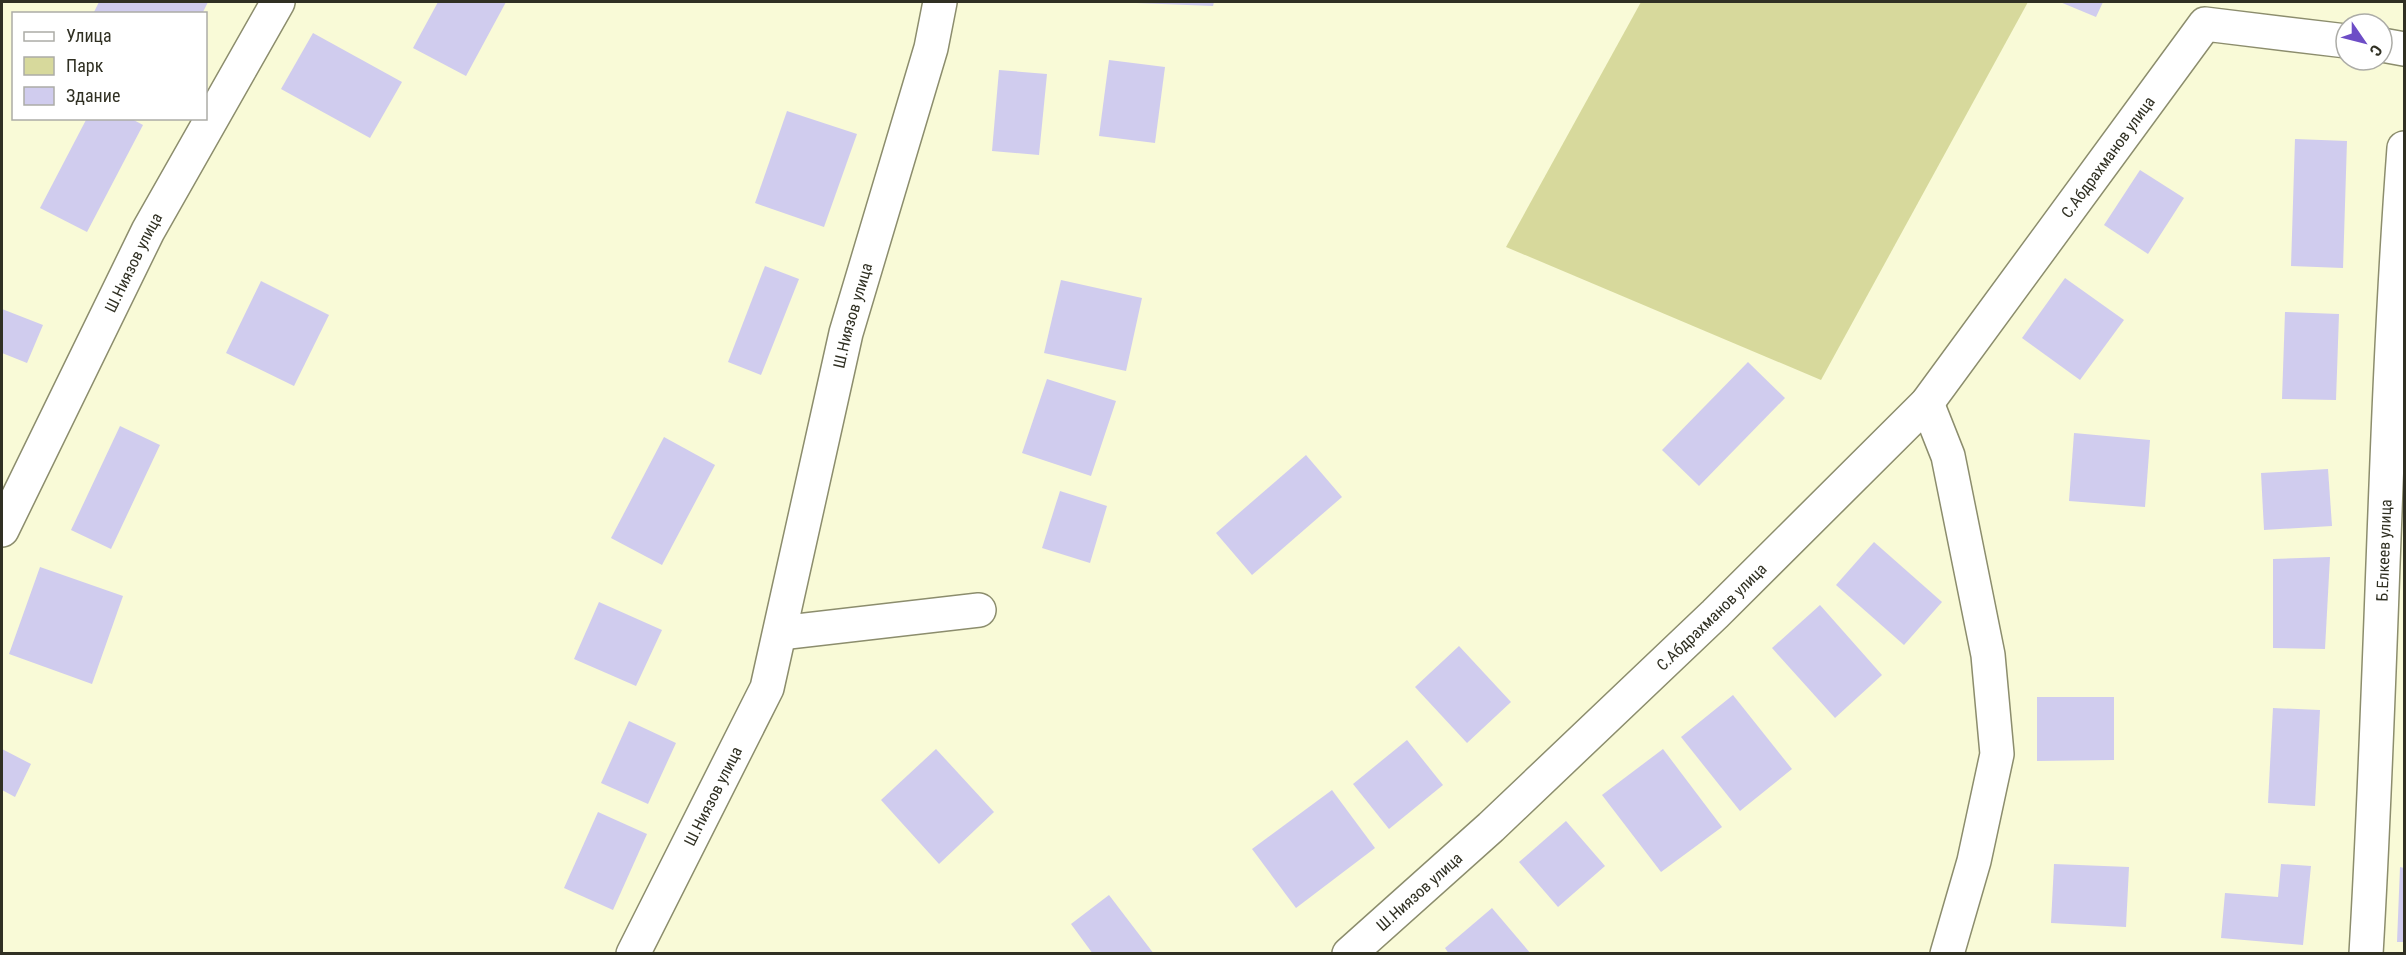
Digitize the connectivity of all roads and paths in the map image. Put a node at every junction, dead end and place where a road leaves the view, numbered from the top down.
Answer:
1 (278, 2) edge
2 (940, 2) edge
3 (2209, 13) edge
4 (2334, 39) edge
5 (2404, 148) edge
6 (1927, 403) junction
7 (2, 530) edge
8 (979, 610) dead end
9 (780, 633) junction
10 (1491, 827) joint
11 (633, 954) edge
12 (1349, 954) edge
13 (1947, 954) edge
14 (2366, 954) edge

1 - 7 street, Ш.Ниязов улица
2 - 9 street, Ш.Ниязов улица
3 - 4 street, С.Абдрахманов улица
3 - 6 street, С.Абдрахманов улица
5 - 14 street, Б.Елкеев улица
6 - 10 street, С.Абдрахманов улица
6 - 13 street
8 - 9 street
9 - 11 street, Ш.Ниязов улица
10 - 12 street, Ш.Ниязов улица

